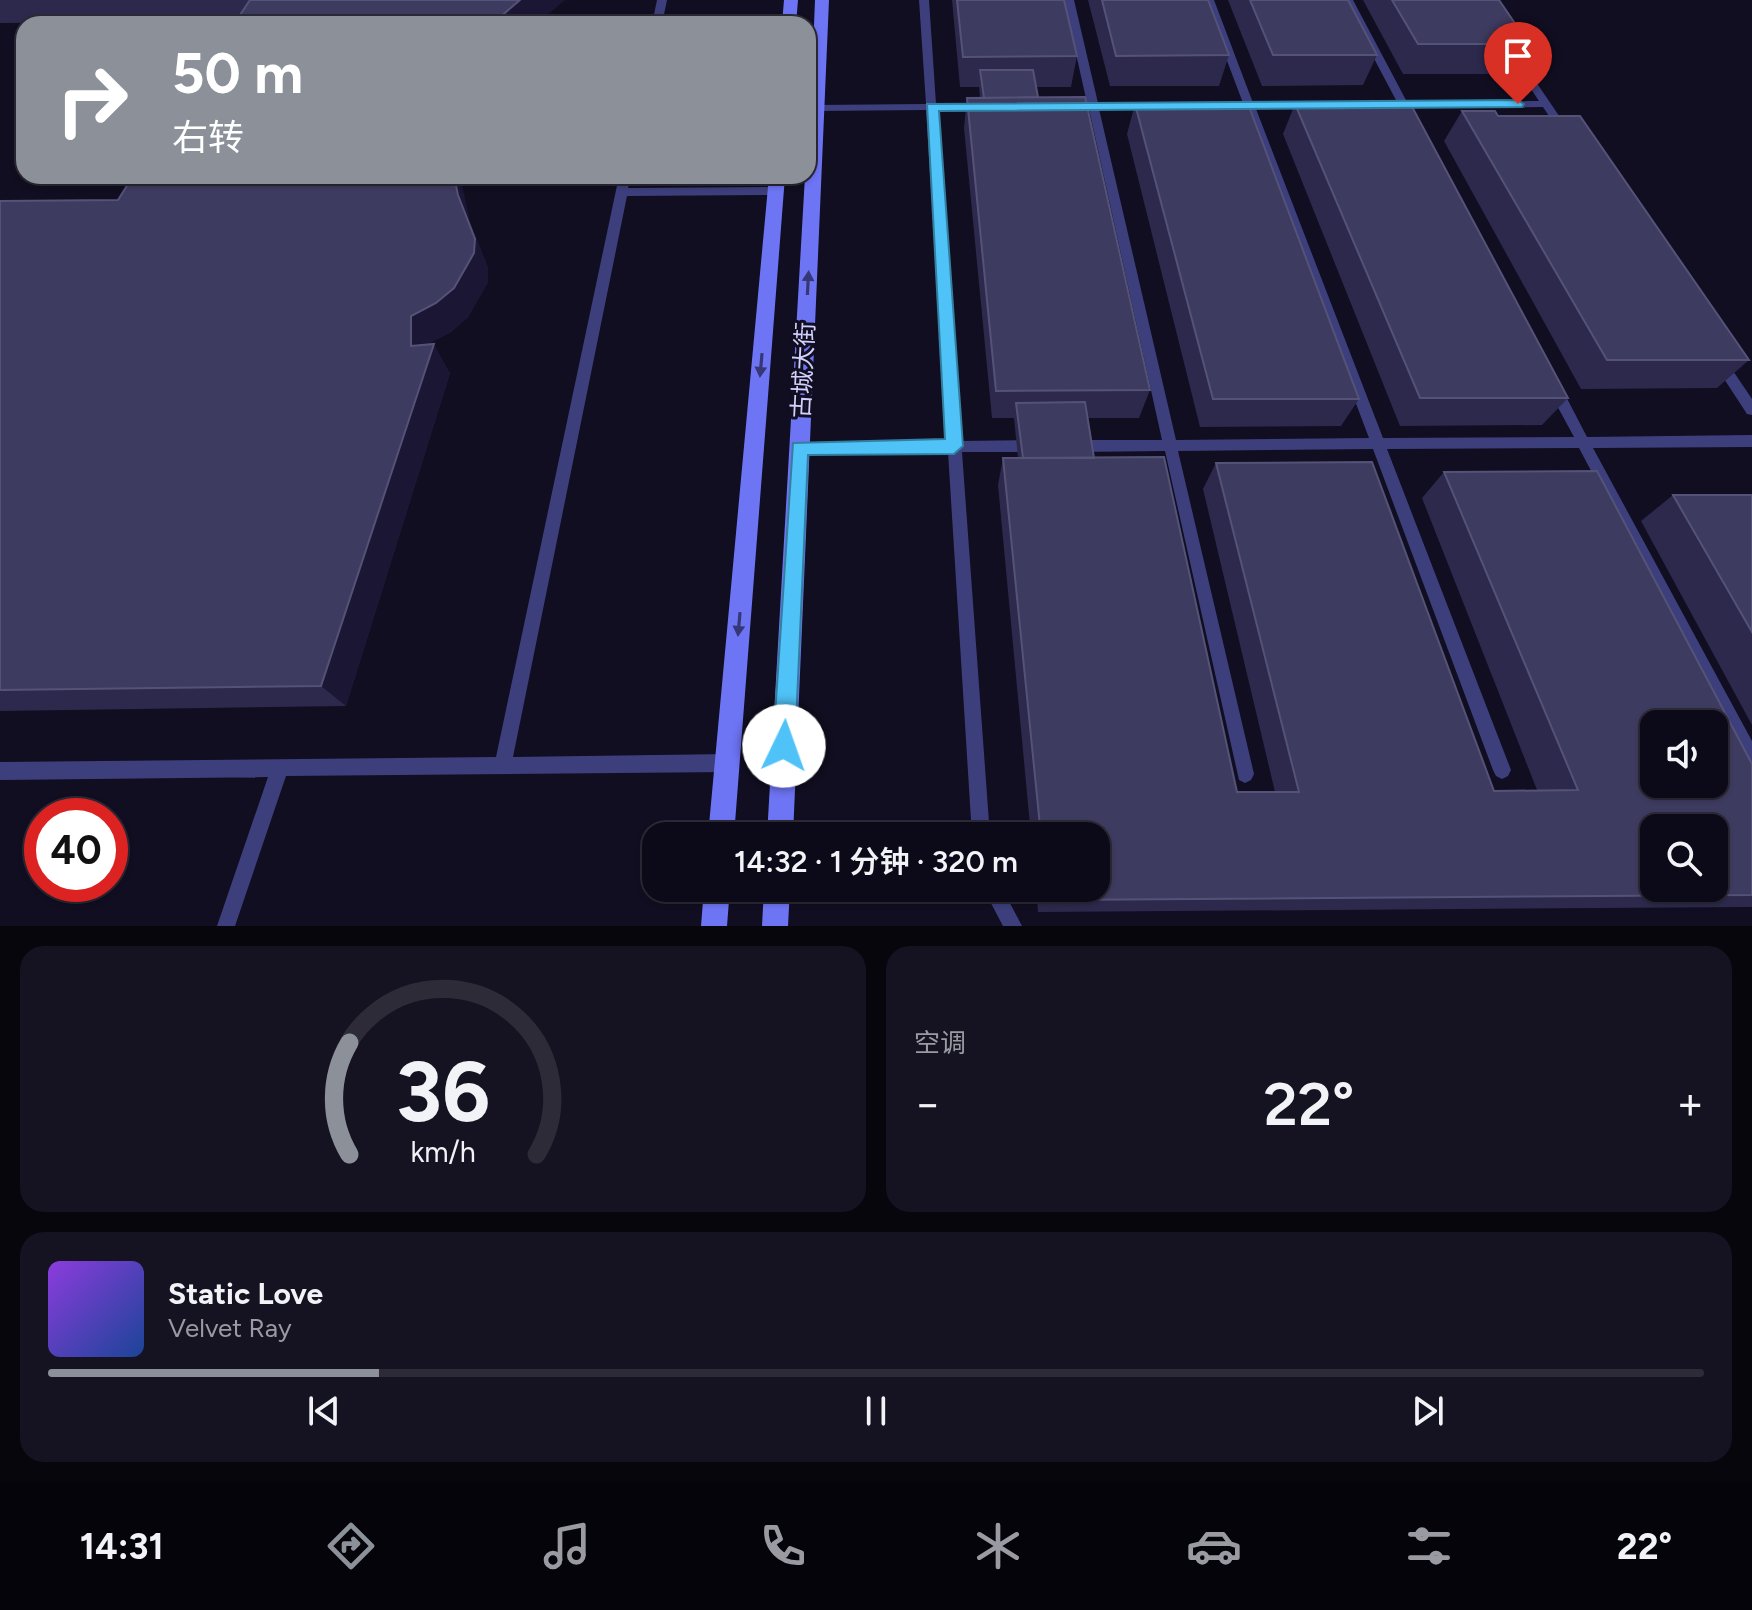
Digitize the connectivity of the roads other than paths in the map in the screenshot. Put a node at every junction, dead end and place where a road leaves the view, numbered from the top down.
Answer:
1 (822, 0) edge
2 (924, 0) edge
3 (1069, 0) edge
4 (1209, 0) edge
5 (1348, 0) edge
6 (1502, 39) edge
7 (1546, 104) junction
8 (1326, 105) edge
9 (1388, 105) edge
10 (1404, 105) junction
11 (1086, 106) junction
12 (1156, 106) edge
13 (1233, 106) edge
14 (1249, 106) junction
15 (932, 107) junction
16 (991, 107) edge
17 (816, 108) joint
18 (1419, 133) edge
19 (1572, 142) edge
20 (624, 184) edge
21 (759, 184) edge
22 (776, 184) edge
23 (812, 184) edge
24 (622, 192) junction
25 (1709, 346) edge
26 (1546, 372) edge
27 (1752, 410) edge
28 (1752, 441) edge
29 (1584, 443) junction
30 (1378, 444) junction
31 (1171, 445) junction
32 (954, 446) junction
33 (1047, 446) edge
34 (1063, 446) edge
35 (799, 448) junction
36 (1752, 758) edge
37 (728, 763) junction
38 (503, 765) junction
39 (280, 768) junction
40 (1502, 770) dead end
41 (0, 771) edge
42 (1245, 774) dead end
43 (722, 822) edge
44 (781, 822) edge
45 (980, 822) edge
46 (716, 902) edge
47 (776, 902) edge
48 (1000, 902) edge
49 (226, 926) edge
50 (714, 926) edge
51 (775, 926) edge
52 (1013, 926) edge

1 - 17 street, 古城大街
2 - 15 lane
3 - 11 lane
4 - 14 lane
5 - 10 lane
6 - 7 lane
7 - 10 lane
7 - 19 lane
8 - 14 lane
9 - 10 lane
10 - 18 lane
11 - 12 lane
11 - 31 lane
13 - 14 lane
14 - 30 lane
15 - 16 lane
15 - 17 lane
15 - 32 lane
20 - 24 lane
21 - 24 lane
22 -> 37 street, 古城大街
35 -> 23 street, 古城大街
24 - 38 lane
25 - 27 lane
26 - 29 lane
28 - 29 lane
29 - 30 lane
29 - 36 lane
30 - 31 lane
30 - 40 lane
31 - 34 lane
31 - 42 lane
32 - 33 lane
32 - 35 lane
32 - 45 lane
35 - 44 street, 古城大街
37 - 38 lane
37 - 43 street, 古城大街
38 - 39 lane
39 - 41 lane
39 - 49 lane
46 - 50 street
47 - 51 street
48 - 52 lane

